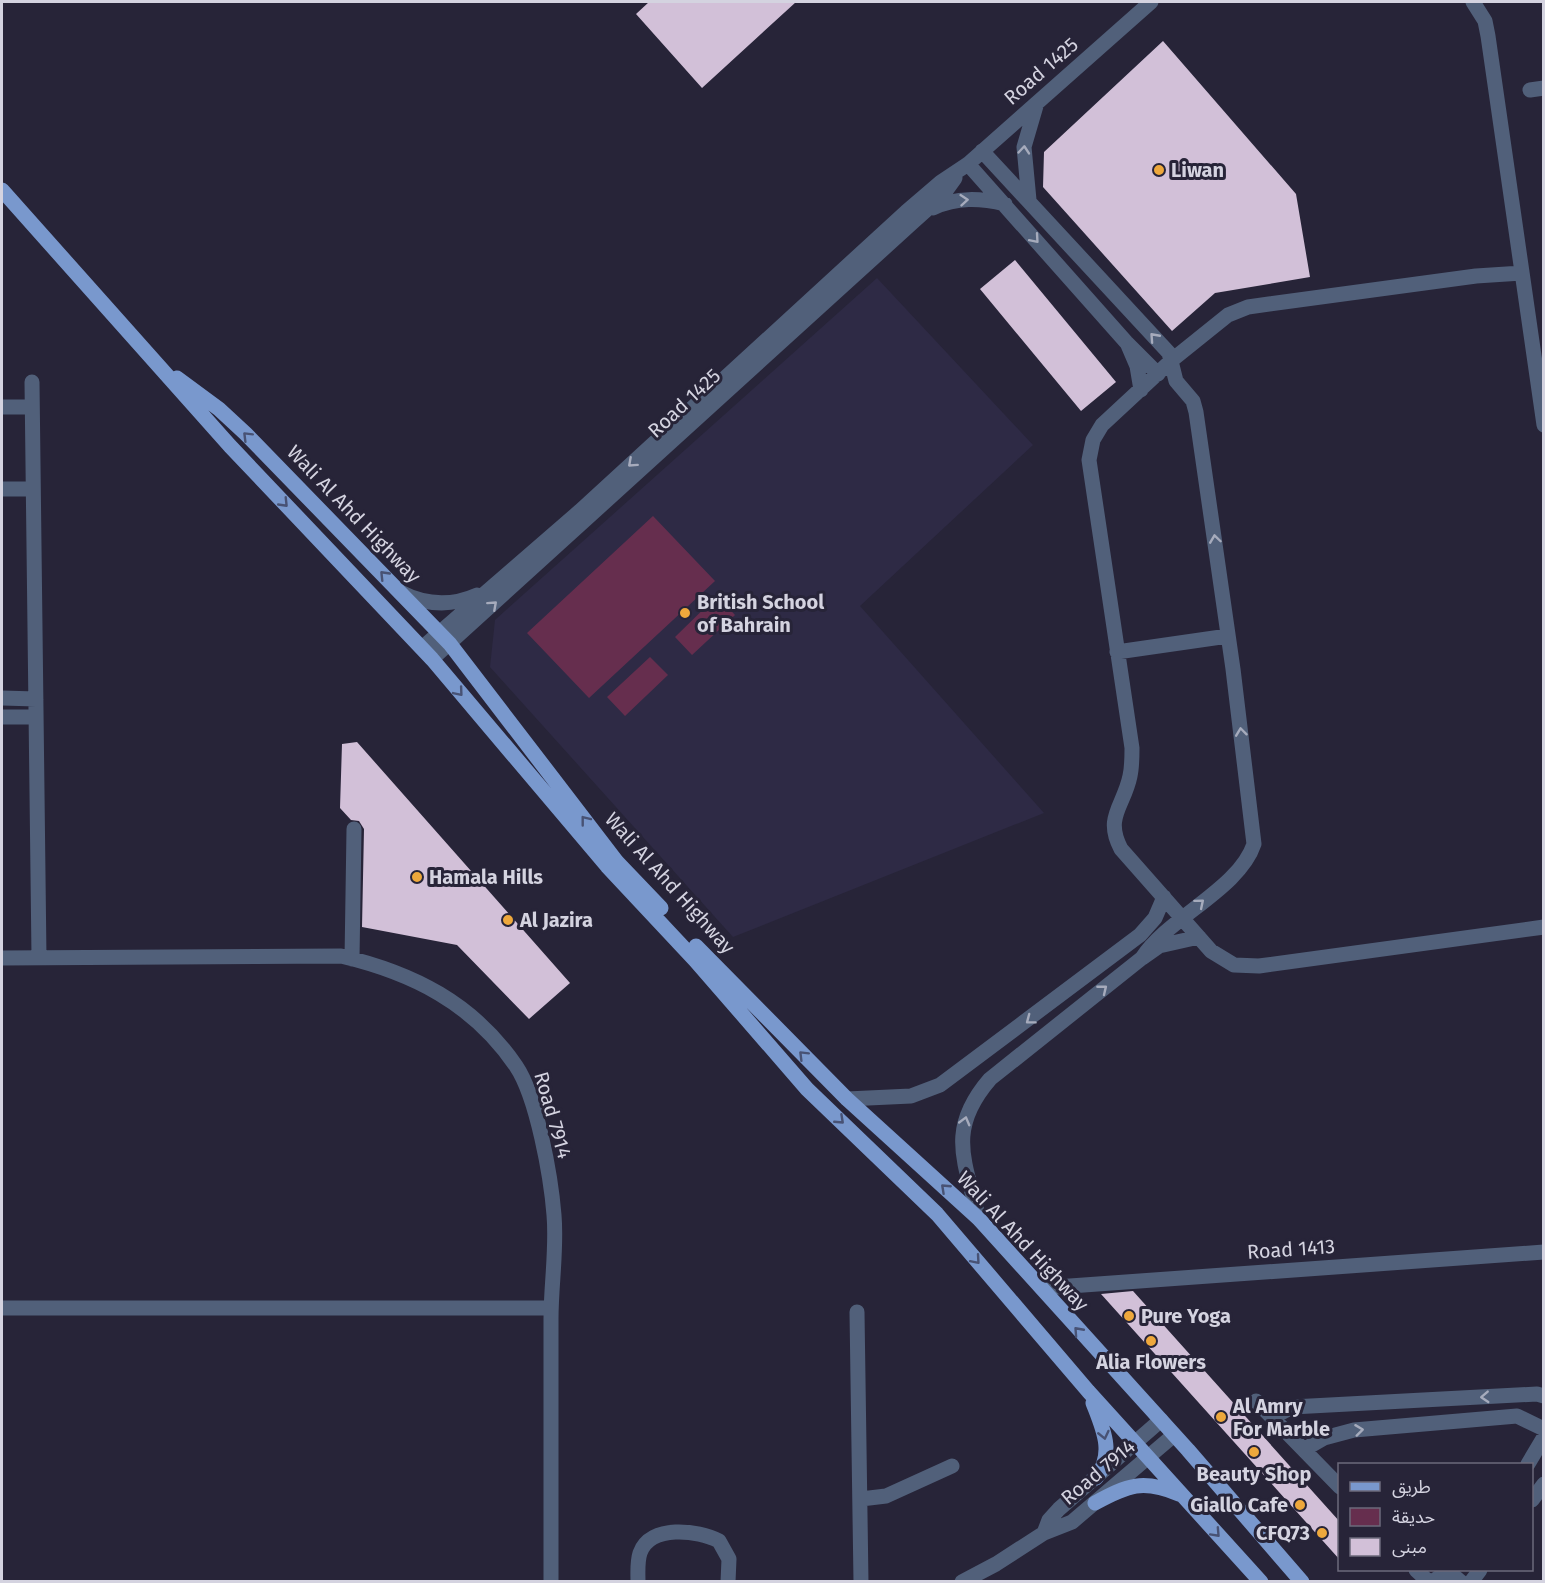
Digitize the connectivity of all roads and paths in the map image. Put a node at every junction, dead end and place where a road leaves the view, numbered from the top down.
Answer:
1 (1151, 2) edge
2 (1473, 2) edge
3 (1038, 102) junction
4 (982, 151) junction
5 (963, 168) junction
6 (2, 190) edge
7 (1031, 202) junction
8 (1005, 204) junction
9 (925, 212) junction
10 (1018, 220) junction
11 (1522, 273) junction
12 (1126, 342) junction
13 (1172, 360) junction
14 (160, 366) junction
15 (1158, 374) junction
16 (32, 382) dead end
17 (1141, 390) junction
18 (2, 407) edge
19 (32, 407) junction
20 (1544, 425) edge
21 (2, 489) edge
22 (32, 489) junction
23 (400, 592) junction
24 (483, 593) junction
25 (439, 633) junction
26 (1228, 636) junction
27 (450, 644) junction
28 (1117, 652) junction
29 (427, 653) junction
30 (2, 698) edge
31 (36, 699) junction
32 (2, 717) edge
33 (36, 717) junction
34 (354, 829) dead end
35 (1164, 897) junction
36 (1182, 918) junction
37 (1544, 927) edge
38 (1199, 937) junction
39 (39, 957) junction
40 (2, 958) edge
41 (1142, 958) junction
42 (352, 959) junction
43 (731, 991) junction
44 (975, 1061) junction
45 (990, 1079) junction
46 (847, 1098) junction
47 (979, 1219) junction
48 (1544, 1252) edge
49 (1042, 1288) junction
50 (2, 1308) edge
51 (551, 1308) junction
52 (857, 1312) dead end
53 (1088, 1391) junction
54 (1544, 1396) edge
55 (1256, 1401) dead end
56 (1272, 1418) junction
57 (1161, 1420) junction
58 (1544, 1429) edge
59 (1174, 1434) junction
60 (1544, 1437) edge
61 (1135, 1444) junction
62 (1305, 1449) junction
63 (1148, 1458) junction
64 (1529, 1463) edge
65 (952, 1466) dead end
66 (1096, 1478) junction
67 (1544, 1484) edge
68 (1338, 1485) edge
69 (1182, 1496) junction
70 (861, 1499) junction
71 (1533, 1499) edge
72 (1095, 1503) junction
73 (1044, 1533) junction
74 (1245, 1565) junction
75 (1418, 1571) edge
76 (1446, 1571) edge
77 (1449, 1571) edge
78 (551, 1581) edge
79 (638, 1581) edge
80 (728, 1581) edge
81 (861, 1581) edge
82 (962, 1581) edge
83 (1261, 1581) edge
84 (1271, 1581) edge
85 (1302, 1581) edge
86 (1431, 1581) edge
87 (1461, 1581) edge

1 - 3 street, Road 1425
2 - 11 street
3 - 4 street, Road 1425
7 -> 3 street
4 - 5 street, Road 1425
4 - 7 street
5 - 8 street
5 - 9 street, Road 1425
5 -> 24 street, Road 1425
6 - 14 main road, Wali Al Ahd Highway
7 - 10 street
13 -> 7 street
9 -> 8 street
8 - 10 street
27 -> 9 street, Road 1425
10 -> 12 street
11 - 13 street
11 - 20 street
12 - 15 street
12 - 17 street
13 - 15 street
26 -> 13 street
23 -> 14 main road, Wali Al Ahd Highway
14 -> 29 main road, Wali Al Ahd Highway
15 - 17 street
16 - 19 street
17 - 28 street
18 - 19 street
19 - 22 street
21 - 22 street
22 - 31 street
23 - 24 street
23 - 25 main road, Wali Al Ahd Highway
24 - 25 street, Road 1425
25 - 27 main road, Wali Al Ahd Highway
25 - 29 street, Road 1425
26 - 28 street
36 -> 26 street
27 - 29 street, Road 1425
43 -> 27 main road, Wali Al Ahd Highway
28 - 35 street
29 -> 43 main road, Wali Al Ahd Highway
30 - 31 street
31 - 33 street
32 - 33 street
33 - 39 street
34 - 42 street
35 - 36 street
35 -> 44 street
36 - 38 street
36 - 41 street
37 - 38 street
38 - 41 street
39 - 40 street, Road 7914
39 - 42 street, Road 7914
45 -> 41 street
42 - 51 street, Road 7914
46 -> 43 main road, Wali Al Ahd Highway
43 -> 53 main road, Wali Al Ahd Highway
44 - 45 street
44 - 46 street
47 -> 45 street
47 -> 46 main road, Wali Al Ahd Highway
47 - 49 main road, Wali Al Ahd Highway
48 - 49 street, Road 1413
57 -> 49 main road, Wali Al Ahd Highway
50 - 51 street
51 - 78 street, Road 7914
52 - 70 street
53 - 61 main road, Wali Al Ahd Highway
53 -> 66 main road
54 -> 56 street
55 - 56 street
56 - 62 street
57 - 59 main road, Wali Al Ahd Highway
57 - 61 street, Road 7914
62 -> 58 street
59 - 63 street, Road 7914
59 - 85 main road
60 - 64 street
61 - 63 main road, Wali Al Ahd Highway
61 - 66 street, Road 7914
62 - 68 street
63 - 69 main road
63 - 72 street, Road 7914
65 - 70 street
66 - 73 street, Road 7914
67 - 71 street
69 - 72 main road
69 -> 74 main road
70 - 81 street
72 - 73 street, Road 7914
73 - 82 street, Road 7914
74 - 83 main road
74 - 84 main road
75 - 86 street
76 - 86 street
77 - 87 street
79 - 80 street

